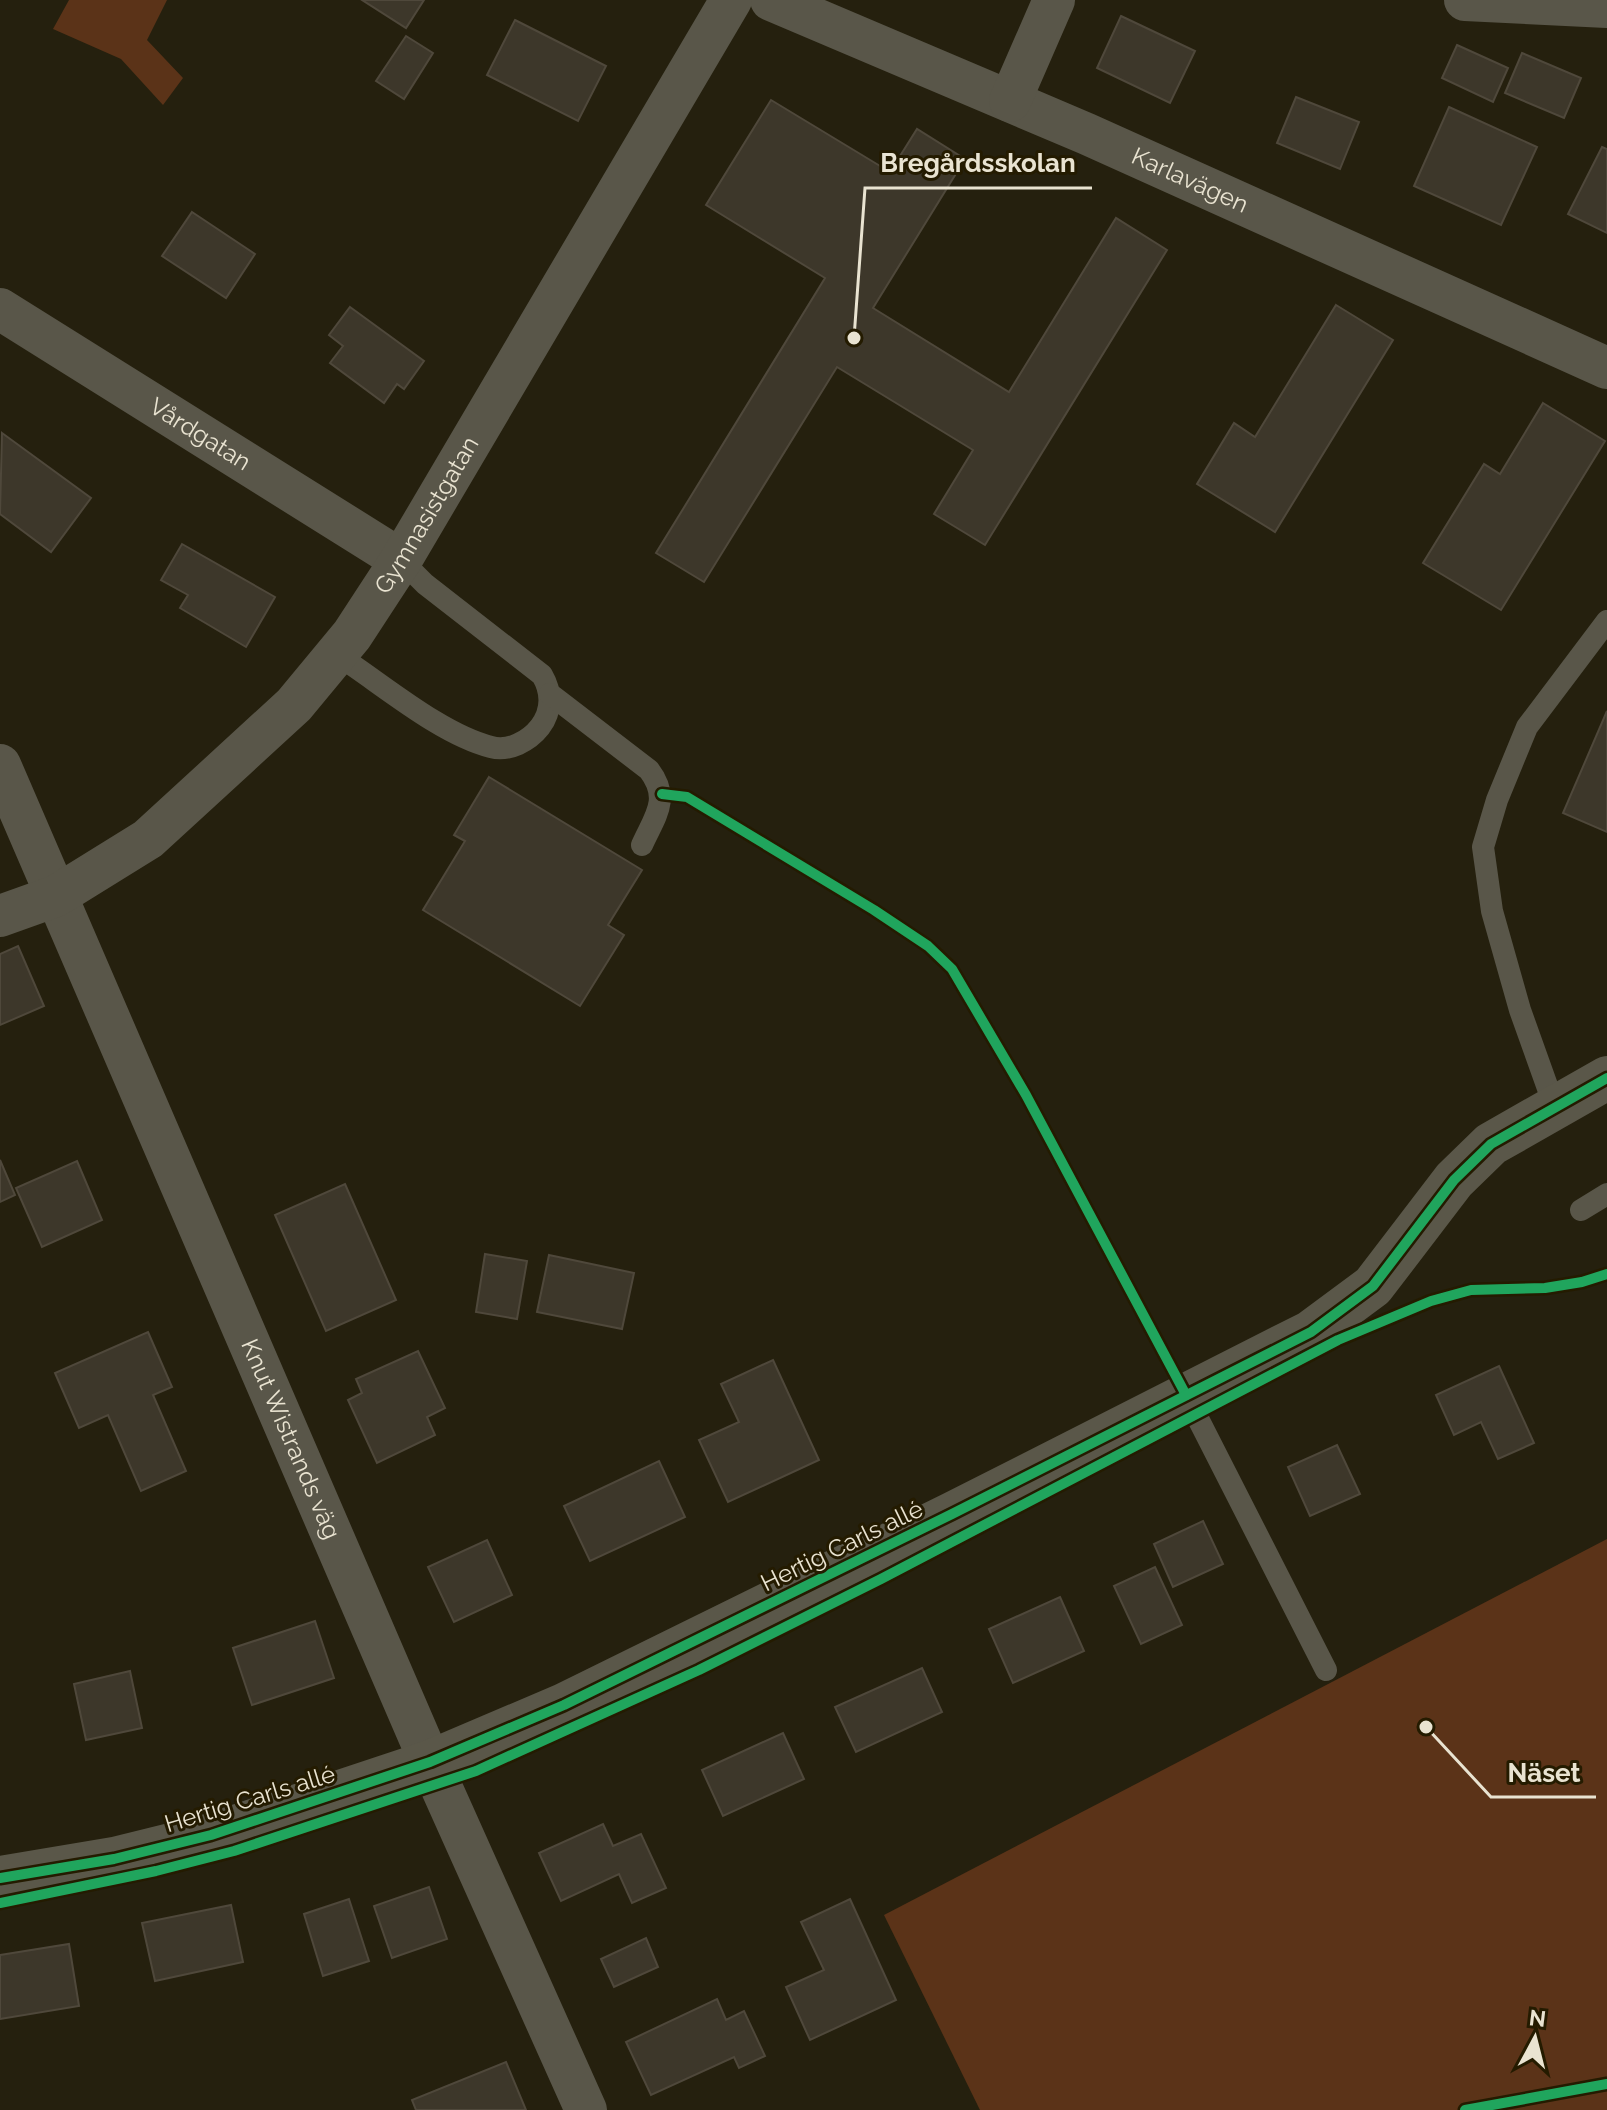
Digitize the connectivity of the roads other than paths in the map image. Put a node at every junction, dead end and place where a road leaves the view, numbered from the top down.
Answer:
1 (731, 0) edge
2 (771, 0) edge
3 (1054, 0) edge
4 (1465, 0) edge
5 (1607, 7) edge
6 (1010, 101) junction
7 (0, 309) edge
8 (1607, 368) edge
9 (401, 560) junction
10 (1607, 621) edge
11 (336, 654) junction
12 (550, 694) junction
13 (0, 765) edge
14 (642, 845) dead end
15 (56, 896) junction
16 (0, 916) edge
17 (1607, 1078) edge
18 (1555, 1108) junction
19 (1607, 1194) edge
20 (1581, 1210) dead end
21 (1186, 1395) junction
22 (1326, 1670) dead end
23 (430, 1762) junction
24 (0, 1878) edge
25 (586, 2110) edge

1 - 9 street, Gymnasistgatan
2 - 6 street, Karlavägen
3 - 6 street
4 - 5 street
6 - 8 street, Karlavägen
7 - 9 street, Vårdgatan
9 - 11 street, Gymnasistgatan
9 - 12 lane
10 - 18 lane
11 - 12 lane
11 - 15 street, Gymnasistgatan
12 - 14 lane
13 - 15 street, Knut Wistrands väg
15 - 16 street, Gymnasistgatan
15 - 23 street, Knut Wistrands väg
17 - 18 street, Hertig Carls allé
18 - 21 street, Hertig Carls allé
19 - 20 lane
21 - 22 lane
21 - 23 street, Hertig Carls allé
23 - 24 street, Hertig Carls allé
23 - 25 street, Knut Wistrands väg

